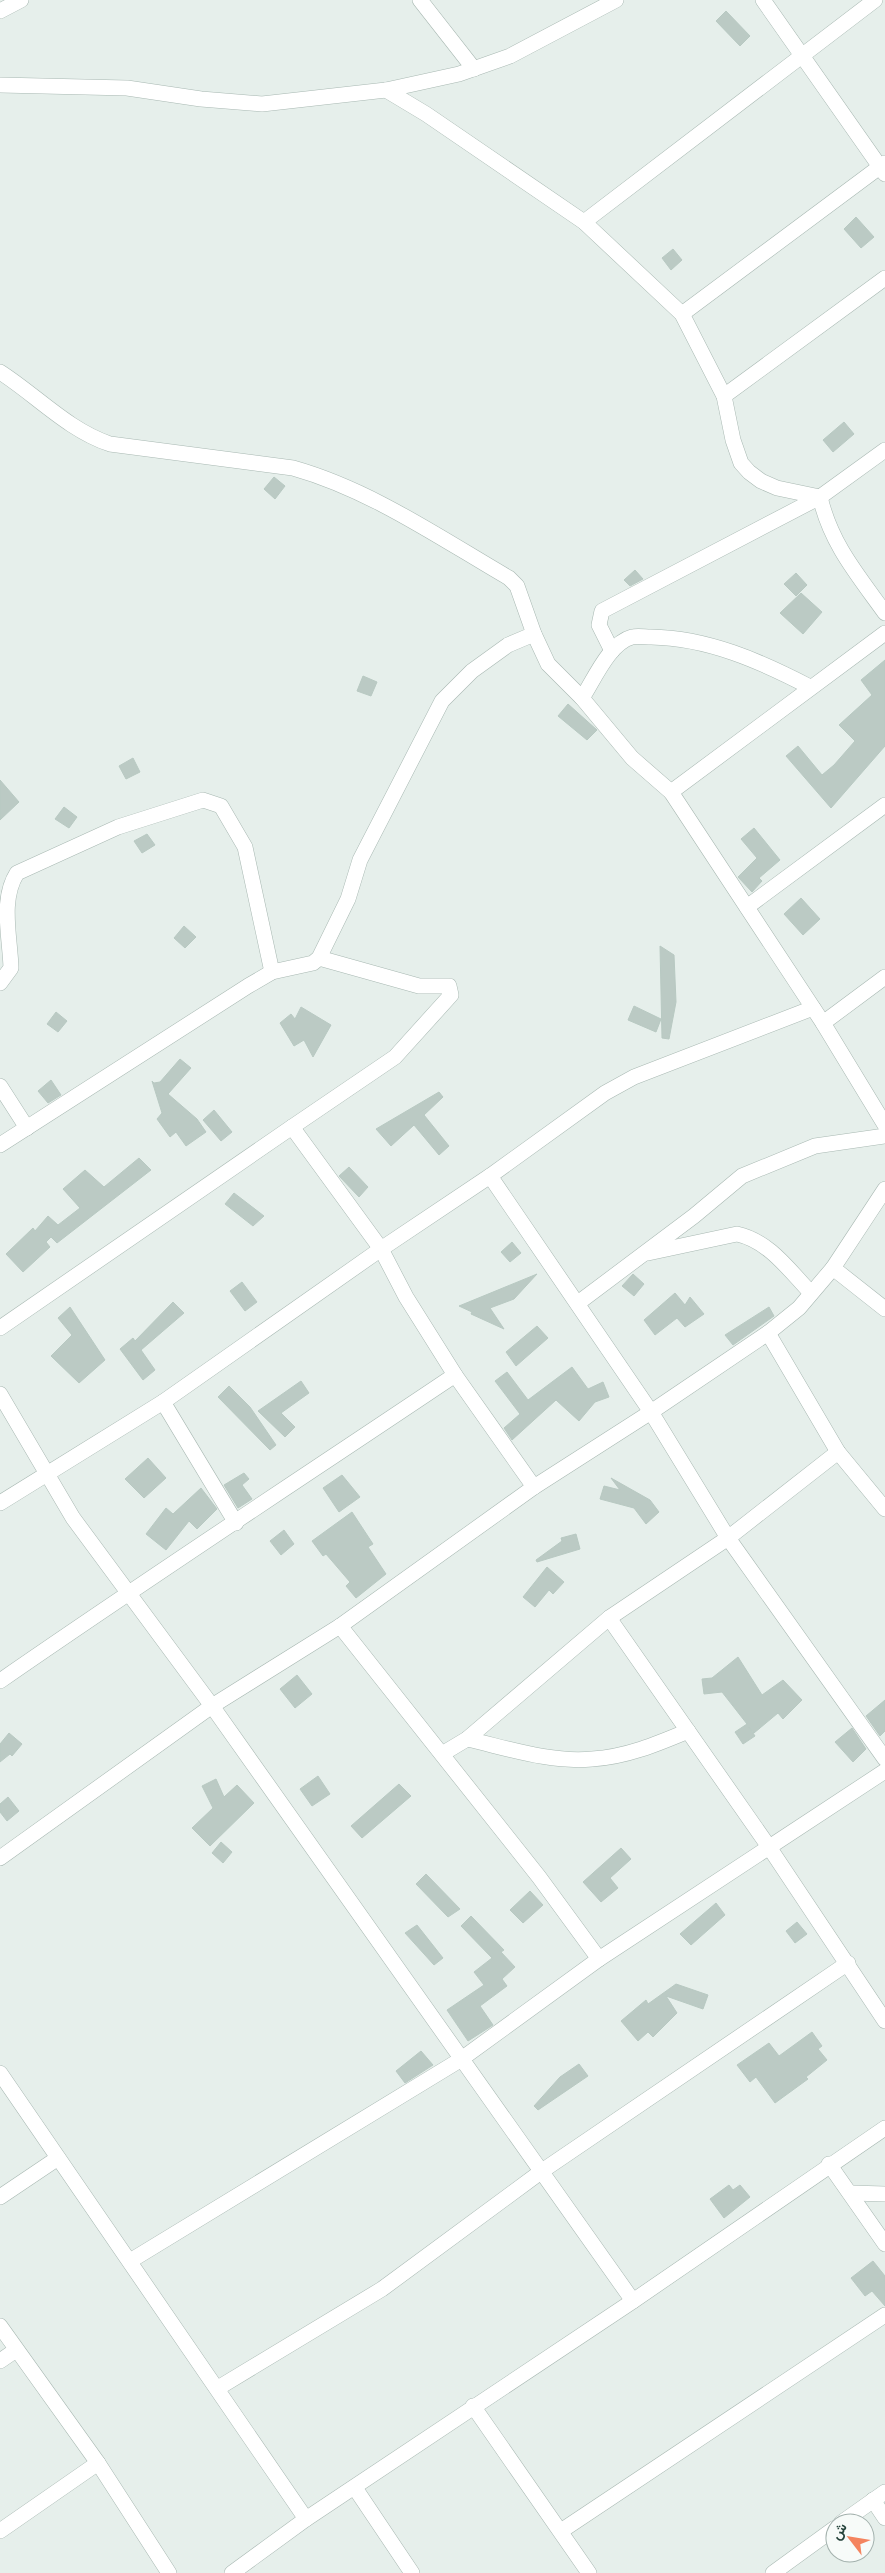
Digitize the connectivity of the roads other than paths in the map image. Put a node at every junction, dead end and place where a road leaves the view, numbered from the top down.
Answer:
1 (21, 0) edge
2 (420, 0) edge
3 (616, 0) edge
4 (763, 0) edge
5 (875, 0) edge
6 (0, 10) edge
7 (802, 56) junction
8 (474, 69) junction
9 (0, 85) edge
10 (386, 90) junction
11 (883, 168) edge
12 (584, 222) junction
13 (885, 278) edge
14 (682, 314) junction
15 (0, 372) edge
16 (724, 396) junction
17 (885, 450) edge
18 (820, 497) junction
19 (885, 613) edge
20 (885, 633) edge
21 (534, 634) junction
22 (612, 651) junction
23 (810, 687) junction
24 (582, 698) junction
25 (671, 792) junction
26 (885, 805) edge
27 (747, 907) junction
28 (319, 958) junction
29 (272, 972) junction
30 (885, 978) edge
31 (0, 983) edge
32 (813, 1008) junction
33 (823, 1023) junction
34 (0, 1086) edge
35 (885, 1125) edge
36 (292, 1127) junction
37 (27, 1128) junction
38 (885, 1136) edge
39 (0, 1145) edge
40 (490, 1176) junction
41 (885, 1189) edge
42 (381, 1249) junction
43 (644, 1254) junction
44 (833, 1268) junction
45 (811, 1293) junction
46 (578, 1304) junction
47 (885, 1309) edge
48 (0, 1328) edge
49 (768, 1333) junction
50 (455, 1375) junction
51 (0, 1394) edge
52 (162, 1402) junction
53 (651, 1412) junction
54 (838, 1452) junction
55 (45, 1473) junction
56 (534, 1487) junction
57 (0, 1503) edge
58 (885, 1509) edge
59 (236, 1523) junction
60 (728, 1538) junction
61 (126, 1593) junction
62 (609, 1618) junction
63 (340, 1626) junction
64 (0, 1681) edge
65 (212, 1706) junction
66 (688, 1731) junction
67 (467, 1739) junction
68 (442, 1754) junction
69 (885, 1759) edge
70 (885, 1771) edge
71 (769, 1847) junction
72 (0, 1858) edge
73 (599, 1959) junction
74 (848, 1963) junction
75 (885, 2021) edge
76 (460, 2060) junction
77 (0, 2073) edge
78 (885, 2128) edge
79 (58, 2158) junction
80 (829, 2164) junction
81 (542, 2171) junction
82 (851, 2193) junction
83 (885, 2194) edge
84 (0, 2197) edge
85 (885, 2244) edge
86 (130, 2261) junction
87 (633, 2301) junction
88 (885, 2315) edge
89 (0, 2326) edge
90 (16, 2350) junction
91 (0, 2361) edge
92 (218, 2388) junction
93 (473, 2406) junction
94 (98, 2464) junction
95 (355, 2488) junction
96 (879, 2496) edge
97 (855, 2513) edge
98 (885, 2518) edge
99 (306, 2520) junction
100 (0, 2530) edge
101 (562, 2531) junction
102 (825, 2535) edge
103 (169, 2573) edge
104 (232, 2573) edge
105 (412, 2573) edge
106 (589, 2573) edge
107 (773, 2573) edge

1 - 6 street
2 - 8 street
3 - 8 street
4 - 7 street
5 - 7 street
7 - 11 street
7 - 12 street
8 - 10 street
9 - 10 street
10 - 12 street
11 - 14 street
12 - 14 street
13 - 16 street
14 - 16 street
15 - 21 street
16 - 18 street
17 - 18 street
18 - 19 street
18 - 22 street
20 - 23 street
21 - 24 street
21 - 28 street
22 - 23 street
22 - 24 street
23 - 25 street
24 - 25 street
25 - 27 street
26 - 27 street
27 - 32 street
28 - 29 street
28 - 36 street
29 - 31 street
29 - 37 street
30 - 33 street
32 - 33 street
32 - 40 street
33 - 35 street
34 - 37 street
36 - 42 street
36 - 48 street
37 - 39 street
38 - 43 street
40 - 42 street
40 - 46 street
41 - 44 street
42 - 50 street
42 - 52 street
43 - 45 street
43 - 46 street
44 - 45 street
44 - 47 street
45 - 49 street
46 - 53 street
49 - 53 street
49 - 54 street
50 - 56 street
50 - 59 street
51 - 55 street
52 - 55 street
52 - 59 street
53 - 56 street
53 - 60 street
54 - 58 street
54 - 60 street
55 - 57 street
55 - 61 street
56 - 63 street
59 - 61 street
60 - 62 street
60 - 69 street
61 - 64 street
61 - 65 street
62 - 66 street
62 - 67 street
63 - 65 street
63 - 68 street
65 - 72 street
65 - 76 street
66 - 67 street
66 - 71 street
67 - 68 street
68 - 73 street
70 - 71 street
71 - 73 street
71 - 74 street
73 - 76 street
74 - 75 street
74 - 81 street
76 - 81 street
76 - 86 street
77 - 79 street
78 - 80 street
79 - 84 street
79 - 86 street
80 - 82 street
80 - 87 street
81 - 87 street
81 - 92 street
82 - 83 street
82 - 85 street
86 - 92 street
87 - 93 street
88 - 101 street
89 - 90 street
90 - 91 street
90 - 94 street
92 - 99 street
93 - 95 street
93 - 101 street
94 - 100 street
94 - 103 street
95 - 99 street
95 - 105 street
96 - 97 street
96 - 98 street
99 - 104 street
101 - 106 street
102 - 107 street

